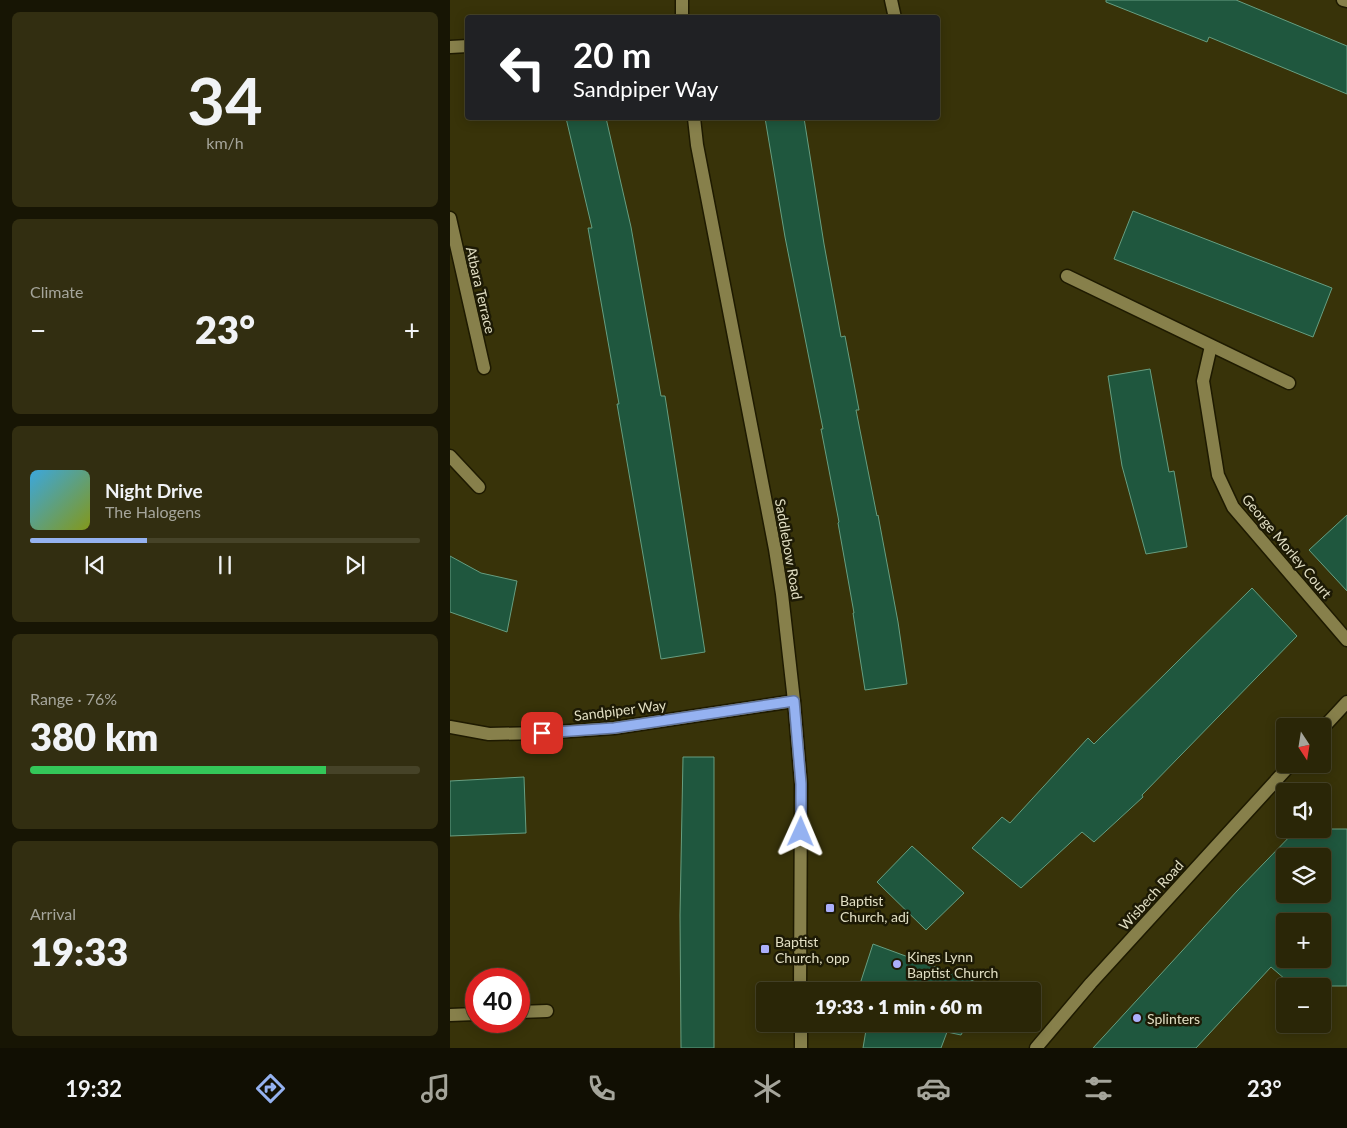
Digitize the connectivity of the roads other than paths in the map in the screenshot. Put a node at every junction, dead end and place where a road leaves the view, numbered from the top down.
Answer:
1 (682, 0) edge
2 (892, 0) edge
3 (1344, 0) edge
4 (1347, 1) edge
5 (682, 15) edge
6 (894, 15) edge
7 (465, 46) edge
8 (450, 47) edge
9 (694, 120) edge
10 (450, 218) edge
11 (1067, 276) dead end
12 (1211, 346) junction
13 (484, 368) dead end
14 (1288, 383) dead end
15 (450, 456) edge
16 (479, 488) dead end
17 (1347, 640) edge
18 (794, 701) junction
19 (1347, 702) edge
20 (1331, 719) edge
21 (450, 728) edge
22 (1283, 773) edge
23 (800, 982) edge
24 (547, 1011) dead end
25 (530, 1012) edge
26 (465, 1014) edge
27 (450, 1015) edge
28 (801, 1032) edge
29 (802, 1048) edge
30 (1036, 1048) edge

1 - 5 street
2 - 6 street
3 - 4 street
7 - 8 street
9 - 18 street, Saddlebow Road
10 - 13 street, Atbara Terrace
11 - 12 street
12 - 14 street
12 - 17 street, George Morley Court
15 - 16 street
18 - 21 street, Sandpiper Way
18 - 23 street, Saddlebow Road
19 - 20 street
22 - 30 street, Wisbech Road
24 - 25 street
26 - 27 street
28 - 29 street

